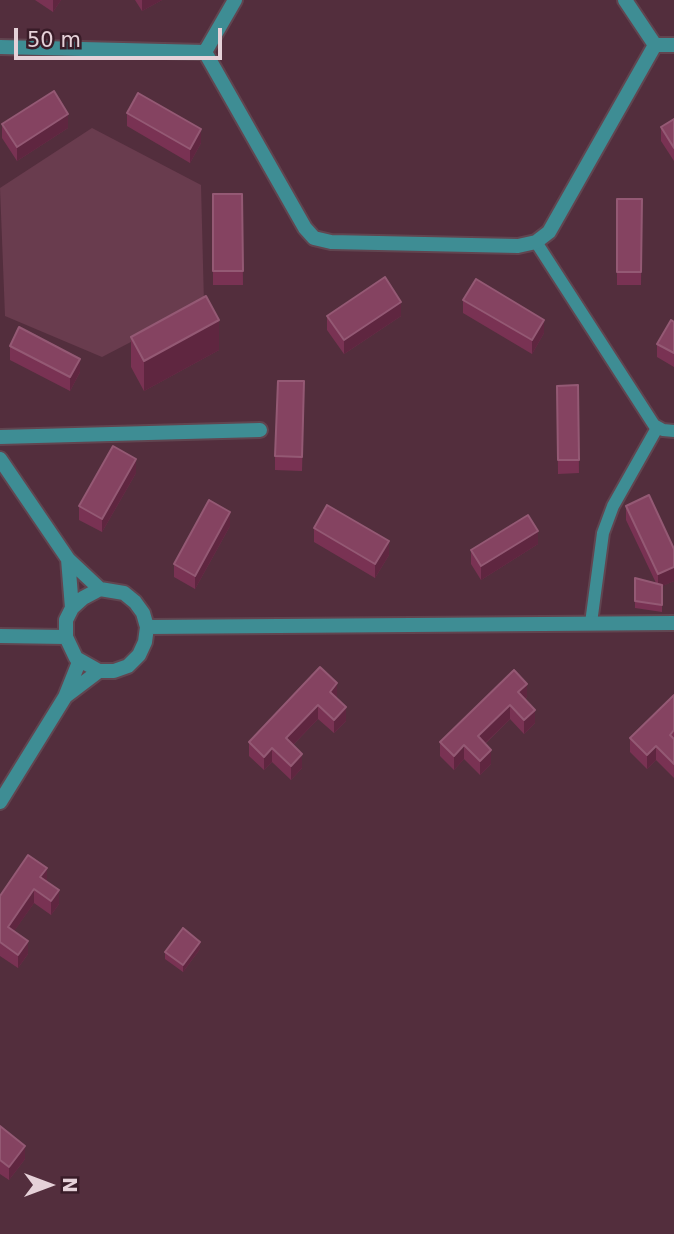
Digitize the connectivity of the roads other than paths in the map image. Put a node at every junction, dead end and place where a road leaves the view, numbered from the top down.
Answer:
1 (235, 0) edge
2 (625, 0) edge
3 (655, 45) junction
4 (674, 46) edge
5 (0, 47) edge
6 (205, 52) junction
7 (536, 242) junction
8 (657, 428) junction
9 (260, 430) dead end
10 (674, 431) edge
11 (0, 437) edge
12 (0, 459) edge
13 (68, 559) junction
14 (100, 589) junction
15 (72, 608) junction
16 (591, 623) junction
17 (674, 623) edge
18 (147, 627) junction
19 (0, 636) edge
20 (66, 637) junction
21 (79, 662) junction
22 (99, 671) junction
23 (65, 696) junction
24 (0, 802) edge

1 - 6 street
2 - 3 street
3 - 4 street
3 - 7 street
5 - 6 street
6 - 7 street
7 - 8 lane
8 - 10 lane
8 - 16 lane
9 - 11 street
12 - 13 street
13 - 14 street
13 - 15 street
14 - 15 street
14 - 18 street
15 - 20 street
16 - 17 street
16 - 18 street
18 - 22 street
19 - 20 street
20 - 21 street
21 - 22 street
21 - 23 street
22 - 23 street
23 - 24 street

